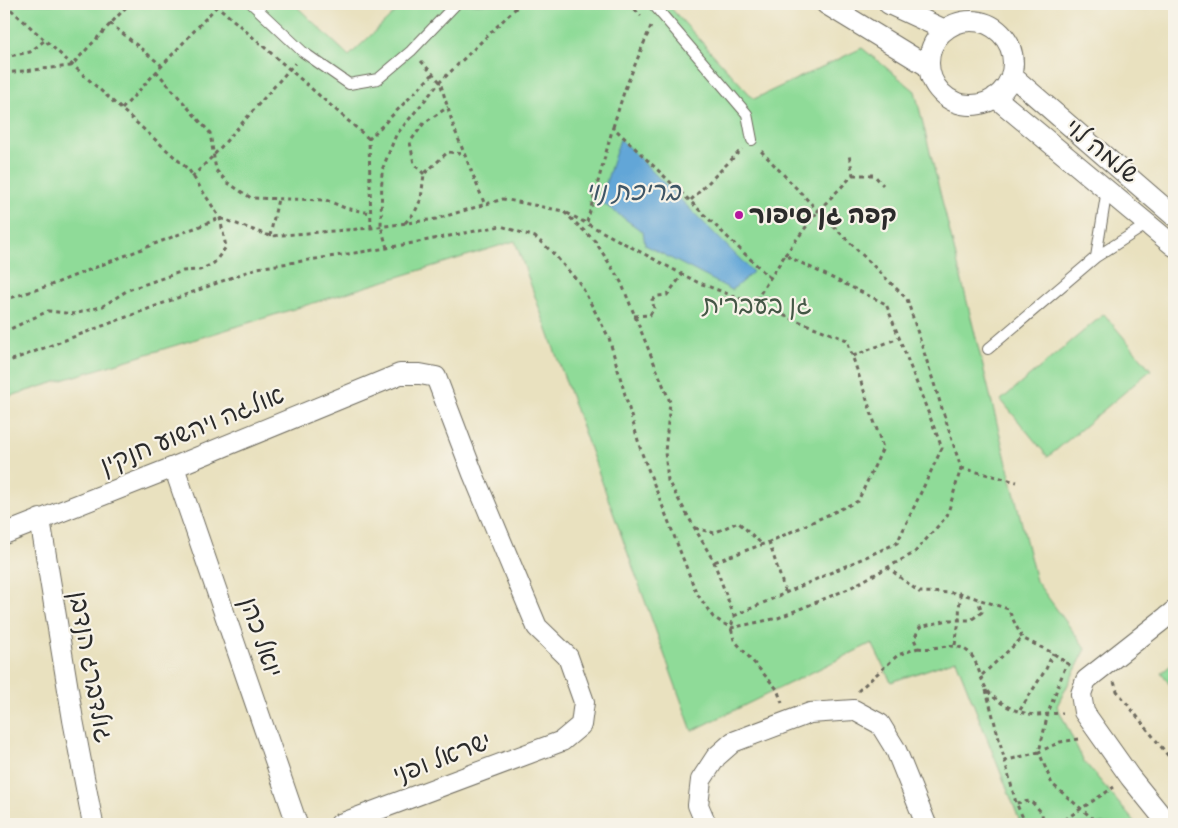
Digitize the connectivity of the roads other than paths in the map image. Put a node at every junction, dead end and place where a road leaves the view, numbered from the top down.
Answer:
1 (252, 4) edge
2 (456, 4) edge
3 (653, 4) edge
4 (826, 4) edge
5 (889, 4) edge
6 (945, 30) junction
7 (930, 67) junction
8 (1011, 75) junction
9 (995, 97) junction
10 (752, 140) road end
11 (1108, 189) junction
12 (1171, 207) edge
13 (1148, 223) junction
14 (1174, 246) edge
15 (1096, 256) junction
16 (988, 349) dead end
17 (400, 374) joint
18 (174, 467) junction
19 (40, 519) junction
20 (4, 534) edge
21 (1174, 611) edge
22 (93, 824) edge
23 (297, 824) edge
24 (340, 824) edge
25 (706, 824) edge
26 (926, 824) edge
27 (1168, 824) edge

1 - 2 lane
3 - 10 lane
4 - 7 street
5 - 6 street
6 - 7 street
6 - 8 street
7 - 9 street
8 - 9 street
8 - 12 street, שלמה לוי
9 - 11 street, שלמה לוי
11 - 13 street, שלמה לוי
11 - 15 lane
13 - 14 street, שלמה לוי
13 - 15 lane
15 - 16 lane
17 - 18 street, אולגה ויהשוע חנקין
17 - 24 street, ישראל ופני
18 - 19 street, אולגה ויהשוע חנקין
18 - 23 street, יואל כהן
19 - 20 street, אולגה ויהשוע חנקין
19 - 22 street, גולדברג הנדבן
21 - 27 street
25 - 26 street

